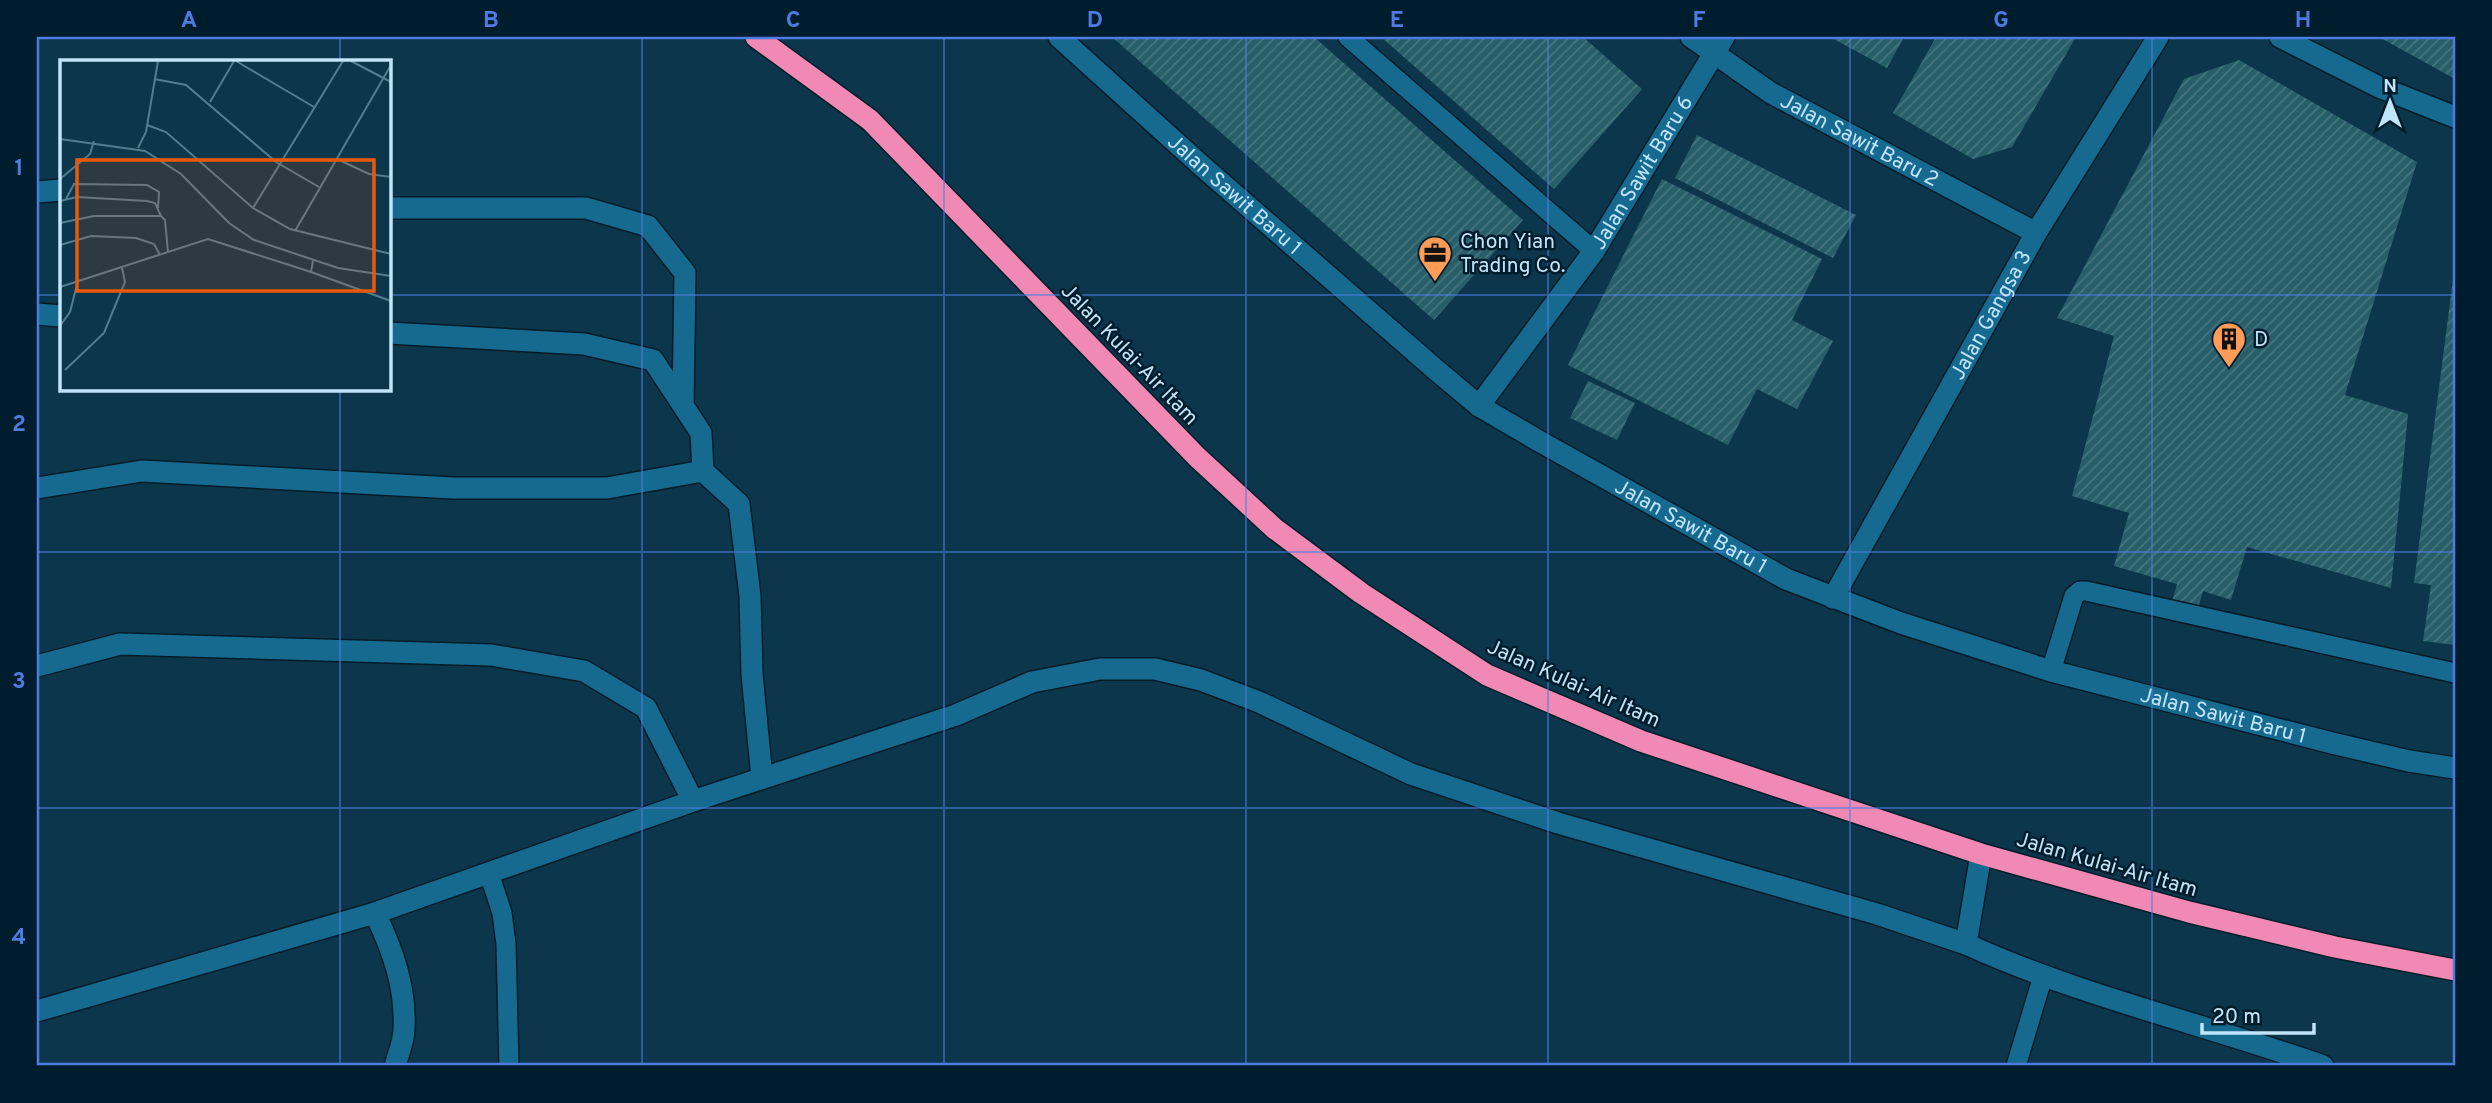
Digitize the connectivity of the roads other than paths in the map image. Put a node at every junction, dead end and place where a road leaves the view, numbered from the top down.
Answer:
1 (755, 37) edge
2 (1059, 37) edge
3 (1348, 37) edge
4 (1690, 37) edge
5 (2158, 37) edge
6 (2280, 37) edge
7 (1719, 45) edge
8 (2455, 117) edge
9 (60, 190) edge
10 (37, 192) edge
11 (390, 208) edge
12 (2036, 233) junction
13 (1594, 251) junction
14 (37, 314) edge
15 (60, 316) edge
16 (390, 333) edge
17 (683, 405) junction
18 (1479, 406) junction
19 (703, 471) junction
20 (37, 488) edge
21 (1833, 598) junction
22 (37, 666) edge
23 (2050, 671) junction
24 (2455, 673) edge
25 (2455, 768) edge
26 (762, 778) junction
27 (693, 801) junction
28 (1981, 854) junction
29 (489, 873) junction
30 (375, 913) junction
31 (1966, 944) junction
32 (2455, 970) edge
33 (2043, 976) junction
34 (37, 1011) edge
35 (395, 1066) edge
36 (509, 1066) edge
37 (2016, 1066) edge
38 (2323, 1066) edge

1 - 28 highway, Jalan Kulai-Air Itam
2 - 18 street, Jalan Sawit Baru 1
3 - 13 lane
4 - 7 street, Jalan Sawit Baru 2
5 - 12 street, Jalan Gangsa 3
6 - 8 street
7 - 12 street, Jalan Sawit Baru 2
7 - 13 street, Jalan Sawit Baru 6
9 - 10 street
11 - 17 street
12 - 21 street, Jalan Gangsa 3
13 - 18 street, Jalan Sawit Baru 6
14 - 15 street
16 - 17 street
17 - 19 street
18 - 21 street, Jalan Sawit Baru 1
19 - 20 street
19 - 26 street
21 - 23 street, Jalan Sawit Baru 1
22 - 27 street
23 - 24 lane
23 - 25 street, Jalan Sawit Baru 1
26 - 27 street
26 - 31 street
27 - 29 street
28 - 31 street
28 - 32 highway, Jalan Kulai-Air Itam
29 - 30 street
29 - 36 lane
30 - 34 street
30 - 35 street
31 - 33 street
33 - 37 lane
33 - 38 street

